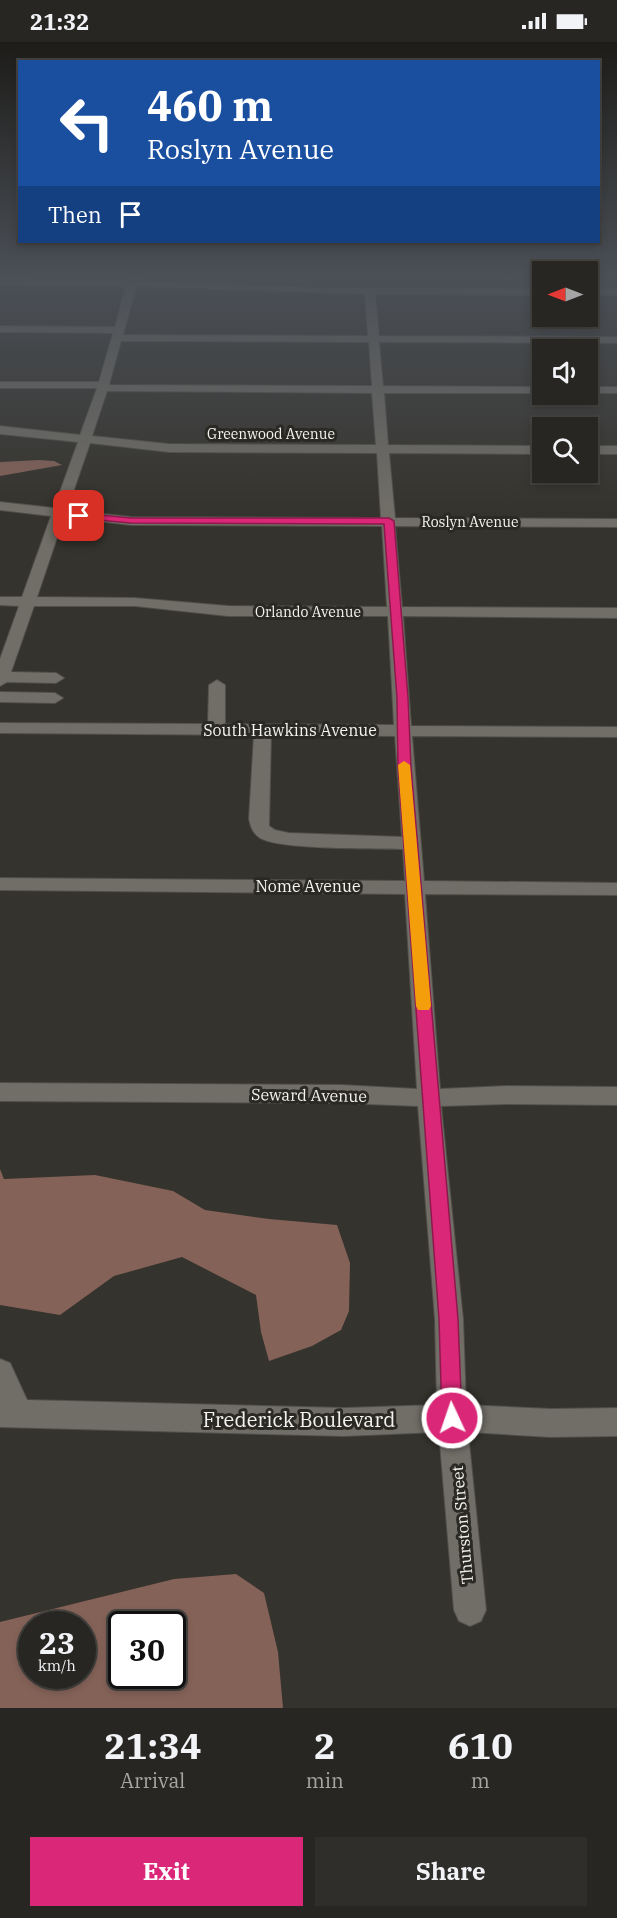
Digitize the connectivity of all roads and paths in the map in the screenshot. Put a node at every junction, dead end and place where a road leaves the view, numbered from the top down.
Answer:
1 (111, 357) edge
2 (376, 357) edge
3 (4, 383) edge
4 (104, 387) junction
5 (379, 390) junction
6 (532, 390) edge
7 (598, 390) edge
8 (617, 390) edge
9 (0, 430) edge
10 (84, 438) junction
11 (383, 448) junction
12 (532, 450) edge
13 (598, 450) edge
14 (617, 450) edge
15 (0, 506) edge
16 (58, 513) junction
17 (389, 521) junction
18 (617, 523) edge
19 (0, 601) edge
20 (27, 601) junction
21 (395, 612) junction
22 (617, 613) edge
23 (56, 678) dead end
24 (1, 679) edge
25 (217, 685) dead end
26 (0, 697) edge
27 (56, 698) dead end
28 (0, 728) edge
29 (216, 730) junction
30 (263, 730) junction
31 (403, 731) junction
32 (617, 732) edge
33 (412, 843) junction
34 (0, 884) edge
35 (415, 887) junction
36 (617, 889) edge
37 (0, 1092) edge
38 (617, 1096) edge
39 (429, 1098) junction
40 (0, 1372) edge
41 (9, 1413) edge
42 (452, 1418) junction
43 (617, 1422) edge
44 (470, 1610) dead end

1 - 4 street
2 - 5 street, Thurston Street
3 - 4 street
4 - 5 street
4 - 10 street
5 - 6 street
5 - 11 street, Thurston Street
7 - 8 street
9 - 10 street, Greenwood Avenue
10 - 11 street, Greenwood Avenue
10 - 16 street
11 - 12 street, Greenwood Avenue
11 - 17 street, Thurston Street
13 - 14 street
15 - 16 street, Roslyn Avenue
16 - 17 street, Roslyn Avenue
16 - 20 street
17 - 18 street, Roslyn Avenue
17 - 21 street, Thurston Street
19 - 20 street, Orlando Avenue
20 - 21 street, Orlando Avenue
20 - 24 street
21 - 22 street, Orlando Avenue
21 - 31 street, Thurston Street
23 - 24 street
25 - 29 street
26 - 27 street
28 - 29 street, South Hawkins Avenue
29 - 30 street, South Hawkins Avenue
30 - 31 street, South Hawkins Avenue
30 - 33 street
31 - 32 street, South Hawkins Avenue
31 - 33 street, Thurston Street
33 - 35 street, Thurston Street
34 - 35 street, Nome Avenue
35 - 36 street, Nome Avenue
35 - 39 street, Thurston Street
37 - 39 street, Seward Avenue
38 - 39 street, Seward Avenue
39 - 42 street, Thurston Street
40 - 41 street, Frederick Boulevard
41 - 42 street, Frederick Boulevard
42 - 43 street, Frederick Boulevard
42 - 44 street, Thurston Street

